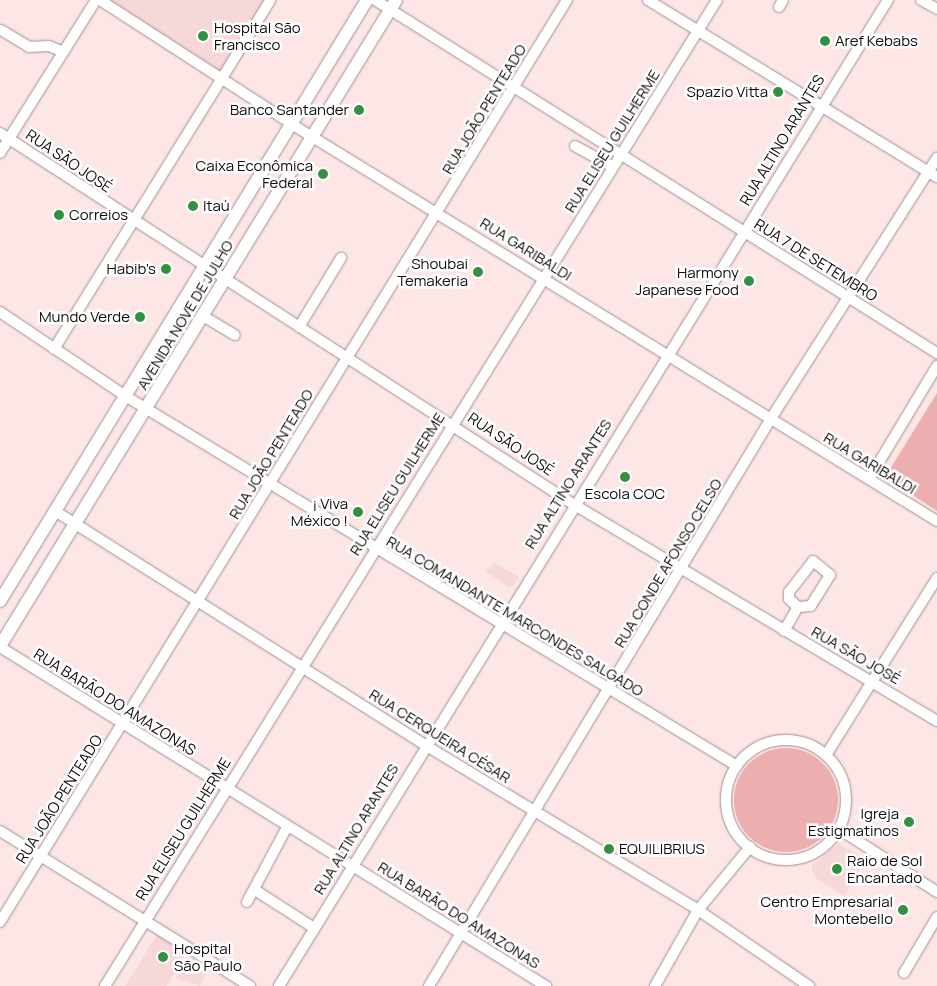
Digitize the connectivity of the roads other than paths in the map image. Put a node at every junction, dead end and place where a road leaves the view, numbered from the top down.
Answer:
1 (96, 0) edge
2 (100, 0) edge
3 (270, 0) edge
4 (368, 0) edge
5 (375, 0) edge
6 (567, 0) edge
7 (648, 0) edge
8 (717, 0) edge
9 (888, 0) edge
10 (921, 0) edge
11 (393, 5) edge
12 (937, 9) edge
13 (1, 30) edge
14 (697, 32) junction
15 (63, 52) junction
16 (220, 79) junction
17 (514, 88) junction
18 (820, 105) junction
19 (293, 126) junction
20 (0, 133) edge
21 (313, 138) junction
22 (9, 139) junction
23 (575, 146) dead end
24 (0, 153) edge
25 (621, 155) junction
26 (937, 158) edge
27 (614, 167) junction
28 (933, 174) edge
29 (438, 213) junction
30 (134, 221) junction
31 (744, 232) junction
32 (341, 258) dead end
33 (204, 268) junction
34 (544, 278) junction
35 (224, 280) junction
36 (848, 298) junction
37 (0, 312) edge
38 (202, 316) junction
39 (299, 327) junction
40 (234, 335) dead end
41 (54, 349) junction
42 (937, 353) edge
43 (666, 354) junction
44 (348, 357) junction
45 (937, 366) edge
46 (127, 397) junction
47 (147, 409) junction
48 (770, 420) junction
49 (452, 424) junction
50 (869, 479) junction
51 (271, 484) junction
52 (573, 504) junction
53 (55, 511) junction
54 (937, 521) edge
55 (75, 523) junction
56 (375, 547) junction
57 (682, 570) junction
58 (937, 578) edge
59 (0, 601) edge
60 (198, 601) junction
61 (798, 607) junction
62 (499, 625) junction
63 (784, 631) junction
64 (0, 646) edge
65 (301, 667) junction
66 (875, 683) junction
67 (608, 690) junction
68 (937, 721) edge
69 (123, 725) junction
70 (425, 745) junction
71 (826, 755) junction
72 (737, 766) junction
73 (225, 789) junction
74 (534, 811) junction
75 (286, 826) junction
76 (839, 829) junction
77 (0, 831) edge
78 (750, 847) junction
79 (41, 857) junction
80 (351, 866) junction
81 (255, 890) junction
82 (937, 892) edge
83 (247, 902) dead end
84 (698, 910) junction
85 (937, 917) edge
86 (0, 922) edge
87 (144, 922) junction
88 (314, 928) junction
89 (461, 933) junction
90 (904, 973) dead end
91 (105, 986) edge
92 (250, 986) edge
93 (279, 986) edge
94 (429, 986) edge
95 (546, 986) edge
96 (655, 986) edge
97 (809, 986) edge

1 - 15 street
2 - 16 street, RUA GARIBALDI
3 - 16 street
4 - 19 main road, AVENIDA NOVE DE JULHO
5 - 11 street, RUA 7 DE SETEMBRO
6 - 17 street, RUA JOÃO PENTEADO
7 - 14 street
8 - 14 street, RUA ELISEU GUILHERME
9 - 18 street, RUA ALTINO ARANTES
10 - 12 street
11 - 17 street, RUA 7 DE SETEMBRO
11 - 21 main road, AVENIDA NOVE DE JULHO
13 - 15 street
14 - 18 street
14 - 25 street, RUA ELISEU GUILHERME
15 - 22 street
16 - 19 street, RUA GARIBALDI
16 - 30 street
17 - 25 street, RUA 7 DE SETEMBRO
17 - 29 street, RUA JOÃO PENTEADO
18 - 28 street
18 - 31 street, RUA ALTINO ARANTES
19 - 21 street, RUA GARIBALDI
19 - 33 main road, AVENIDA NOVE DE JULHO
20 - 22 street, RUA SÃO JOSÉ
21 - 29 street, RUA GARIBALDI
21 - 35 main road, AVENIDA NOVE DE JULHO
22 - 24 street
22 - 30 street, RUA SÃO JOSÉ
23 - 27 street
25 - 27 street, RUA ELISEU GUILHERME
25 - 31 street, RUA 7 DE SETEMBRO
26 - 28 street, RUA CONDE AFONSO CELSO
27 - 34 street, RUA ELISEU GUILHERME
28 - 36 street, RUA CONDE AFONSO CELSO
29 - 34 street, RUA GARIBALDI
29 - 44 street, RUA JOÃO PENTEADO
30 - 33 street, RUA SÃO JOSÉ
30 - 41 street
31 - 36 street, RUA 7 DE SETEMBRO
31 - 43 street, RUA ALTINO ARANTES
32 - 39 street
33 - 35 street, RUA SÃO JOSÉ
33 - 46 main road, AVENIDA NOVE DE JULHO
34 - 43 street, RUA GARIBALDI
34 - 49 street, RUA ELISEU GUILHERME
35 - 38 main road, AVENIDA NOVE DE JULHO
35 - 39 street, RUA SÃO JOSÉ
36 - 42 street, RUA 7 DE SETEMBRO
36 - 48 street, RUA CONDE AFONSO CELSO
37 - 41 street, RUA COMANDANTE MARCONDES SALGADO
38 - 40 street
38 - 47 main road, AVENIDA NOVE DE JULHO
39 - 44 street, RUA SÃO JOSÉ
41 - 46 street, RUA COMANDANTE MARCONDES SALGADO
43 - 48 street, RUA GARIBALDI
43 - 52 street, RUA ALTINO ARANTES
44 - 49 street, RUA SÃO JOSÉ
44 - 51 street, RUA JOÃO PENTEADO
45 - 50 street
46 - 47 street, RUA COMANDANTE MARCONDES SALGADO
46 - 53 main road, AVENIDA NOVE DE JULHO
47 - 51 street, RUA COMANDANTE MARCONDES SALGADO
47 - 55 main road, AVENIDA NOVE DE JULHO
48 - 50 street, RUA GARIBALDI
48 - 57 street, RUA CONDE AFONSO CELSO
49 - 52 street, RUA SÃO JOSÉ
49 - 56 street, RUA ELISEU GUILHERME
50 - 54 street, RUA GARIBALDI
51 - 56 street, RUA COMANDANTE MARCONDES SALGADO
51 - 60 street, RUA JOÃO PENTEADO
52 - 57 street, RUA SÃO JOSÉ
52 - 62 street, RUA ALTINO ARANTES
53 - 55 street, RUA CERQUEIRA CÉSAR
53 - 59 main road, AVENIDA NOVE DE JULHO
55 - 60 street, RUA CERQUEIRA CÉSAR
55 - 64 main road, AVENIDA NOVE DE JULHO
56 - 62 street, RUA COMANDANTE MARCONDES SALGADO
56 - 65 street, RUA ELISEU GUILHERME
57 - 63 street, RUA SÃO JOSÉ
57 - 67 street, RUA CONDE AFONSO CELSO
58 - 66 street
60 - 65 street, RUA CERQUEIRA CÉSAR
60 - 69 street, RUA JOÃO PENTEADO
61 - 61 street
61 - 63 street
62 - 67 street, RUA COMANDANTE MARCONDES SALGADO
62 - 70 street, RUA ALTINO ARANTES
63 - 66 street, RUA SÃO JOSÉ
64 - 69 street, RUA BARÃO DO AMAZONAS
65 - 70 street, RUA CERQUEIRA CÉSAR
65 - 73 street, RUA ELISEU GUILHERME
66 - 68 street, RUA SÃO JOSÉ
66 - 71 street
67 - 72 street, RUA COMANDANTE MARCONDES SALGADO
67 - 74 street, RUA CONDE AFONSO CELSO
69 - 73 street, RUA BARÃO DO AMAZONAS
69 - 79 street, RUA JOÃO PENTEADO
70 - 74 street, RUA CERQUEIRA CÉSAR
70 - 80 street, RUA ALTINO ARANTES
71 - 72 street
71 - 76 street
72 - 78 street
73 - 75 street, RUA BARÃO DO AMAZONAS
73 - 87 street, RUA ELISEU GUILHERME
74 - 84 street, RUA CERQUEIRA CÉSAR
74 - 89 street, RUA CONDE AFONSO CELSO
75 - 80 street, RUA BARÃO DO AMAZONAS
75 - 81 street
76 - 78 street
76 - 82 street
77 - 79 street
78 - 84 street
79 - 86 street, RUA JOÃO PENTEADO
79 - 87 street
80 - 88 street, RUA ALTINO ARANTES
80 - 89 street, RUA BARÃO DO AMAZONAS
81 - 83 street
81 - 88 street
84 - 96 street
84 - 97 street, RUA CERQUEIRA CÉSAR
85 - 90 street
87 - 91 street, RUA ELISEU GUILHERME
87 - 92 street
88 - 93 street, RUA ALTINO ARANTES
89 - 94 street, RUA CONDE AFONSO CELSO
89 - 95 street, RUA BARÃO DO AMAZONAS

